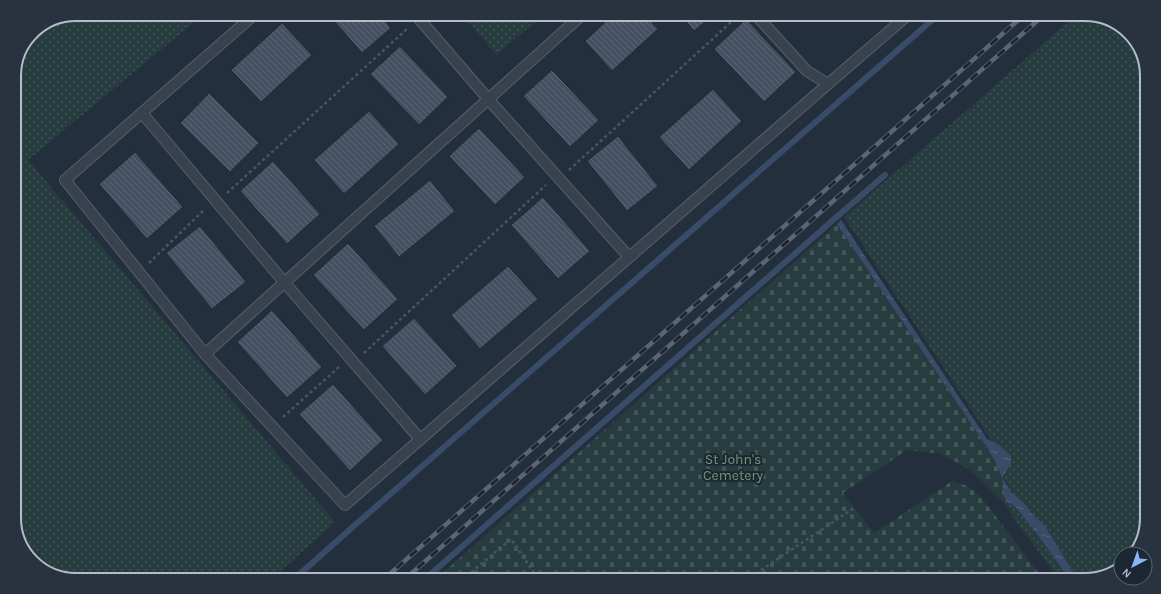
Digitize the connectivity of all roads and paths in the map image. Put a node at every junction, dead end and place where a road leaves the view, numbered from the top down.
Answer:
1 (247, 21) edge
2 (412, 21) edge
3 (421, 21) edge
4 (575, 21) edge
5 (732, 21) edge
6 (761, 21) edge
7 (901, 21) edge
8 (828, 84) junction
9 (489, 100) junction
10 (142, 113) junction
11 (558, 177) junction
12 (216, 201) junction
13 (629, 257) junction
14 (139, 272) junction
15 (284, 282) junction
16 (205, 354) junction
17 (352, 360) junction
18 (272, 427) junction
19 (420, 439) junction
20 (854, 508) dead end
21 (470, 573) edge
22 (534, 573) edge
23 (756, 573) edge

1 - 10 lane
2 - 12 path
3 - 9 lane
4 - 9 lane
5 - 11 path
6 - 8 lane
7 - 8 lane
8 - 13 lane
9 - 11 lane
9 - 15 lane
10 - 12 lane
10 - 14 lane
11 - 13 lane
11 - 17 path
12 - 14 path
12 - 15 lane
13 - 19 lane
14 - 16 lane
15 - 16 lane
15 - 17 lane
16 - 18 lane
17 - 18 path
17 - 19 lane
18 - 19 lane
20 - 23 path
21 - 22 path

